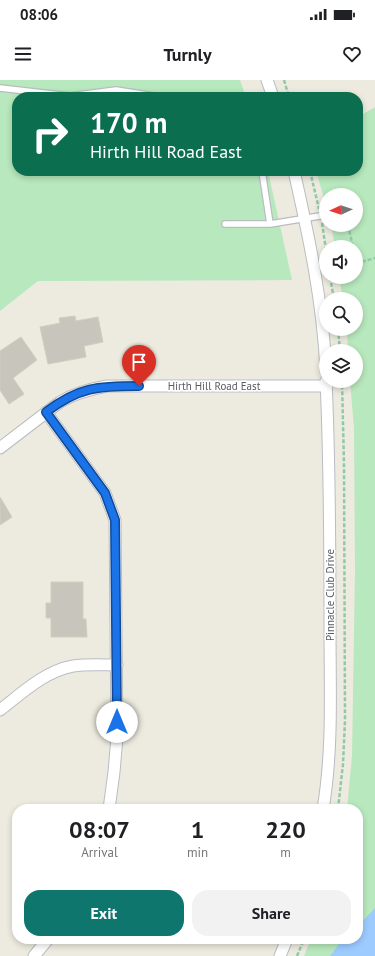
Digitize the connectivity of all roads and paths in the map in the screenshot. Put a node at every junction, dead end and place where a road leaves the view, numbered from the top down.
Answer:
1 (267, 80) edge
2 (284, 80) edge
3 (0, 88) edge
4 (35, 92) edge
5 (101, 92) edge
6 (129, 92) edge
7 (271, 92) edge
8 (288, 92) edge
9 (263, 176) edge
10 (295, 176) edge
11 (319, 216) edge
12 (305, 218) junction
13 (225, 224) dead end
14 (270, 224) junction
15 (375, 258) edge
16 (363, 261) edge
17 (324, 344) edge
18 (319, 384) edge
19 (327, 388) edge
20 (342, 388) edge
21 (46, 412) junction
22 (0, 448) edge
23 (117, 665) junction
24 (0, 710) edge
25 (109, 804) edge
26 (323, 804) edge
27 (339, 804) edge
28 (44, 944) edge
29 (285, 944) edge
30 (302, 944) edge
31 (34, 956) edge
32 (280, 956) edge
33 (297, 956) edge

1 - 7 street
2 - 8 path
3 - 4 lane
5 - 6 lane
9 - 14 lane
10 - 12 street
11 - 12 lane
12 - 14 lane
12 - 17 street
13 - 14 lane
15 - 16 path
18 - 21 street, Hirth Hill Road East
19 - 26 street, Pinnacle Club Drive
20 - 27 path
21 - 22 street, Hirth Hill Road East
21 - 23 street
23 - 24 street
23 - 25 street
28 - 31 street
29 - 32 street
30 - 33 path

